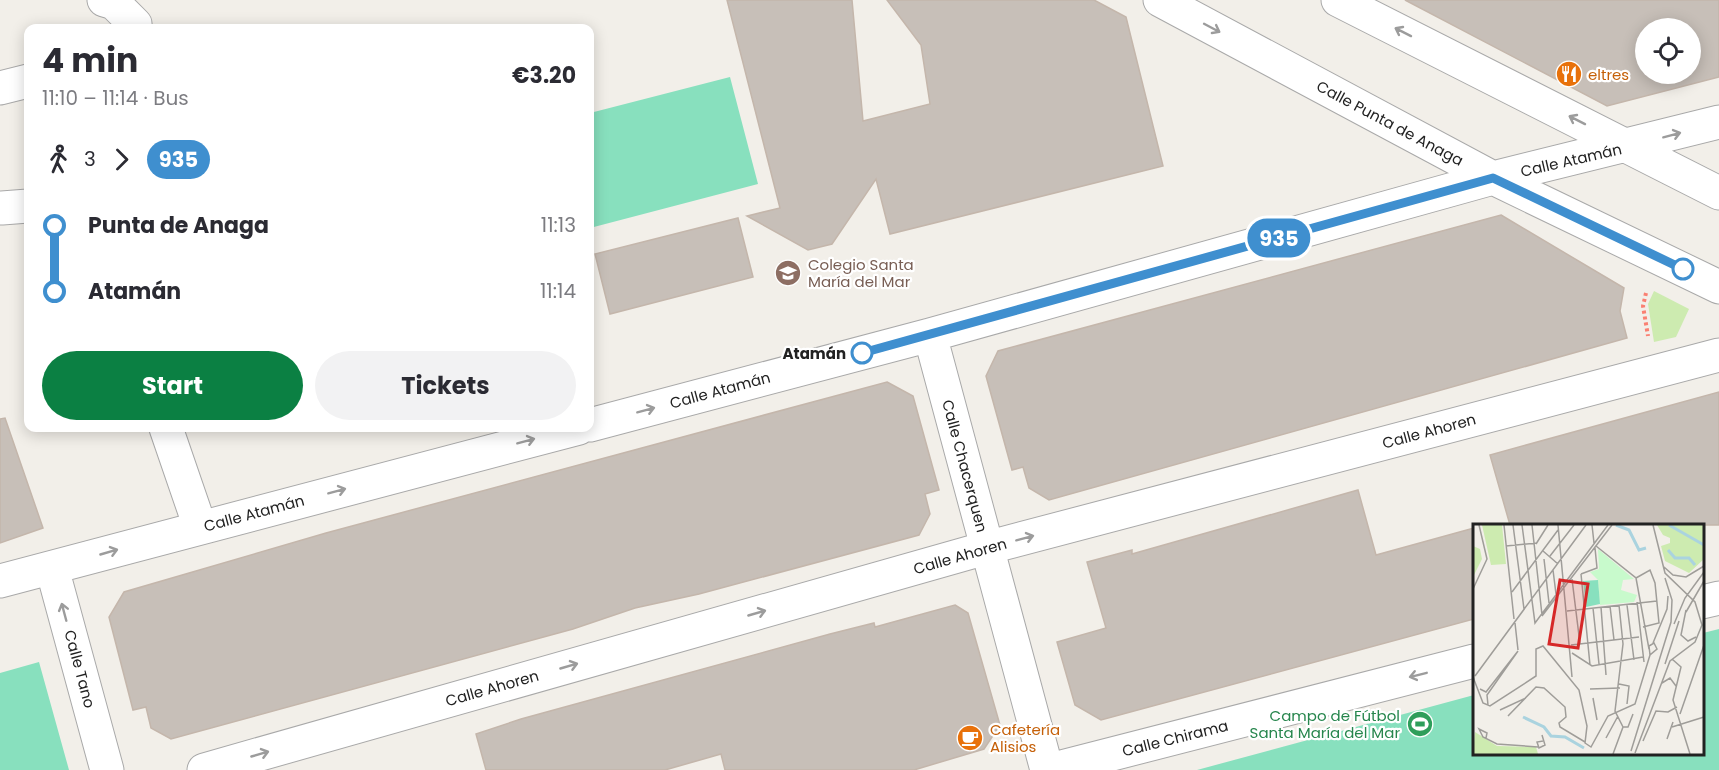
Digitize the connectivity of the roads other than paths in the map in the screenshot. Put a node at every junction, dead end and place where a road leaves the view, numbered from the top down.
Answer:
1 (104, 0) edge
2 (1160, 0) edge
3 (1338, 0) edge
4 (135, 24) edge
5 (24, 82) edge
6 (0, 88) edge
7 (1719, 122) edge
8 (1630, 146) junction
9 (1493, 178) junction
10 (1719, 193) edge
11 (1719, 286) edge
12 (930, 335) junction
13 (1719, 355) edge
14 (594, 424) edge
15 (167, 432) edge
16 (564, 432) edge
17 (200, 527) junction
18 (986, 548) junction
19 (52, 568) junction
20 (0, 581) edge
21 (1719, 598) edge
22 (1704, 602) edge
23 (1473, 661) edge
24 (107, 770) edge
25 (204, 770) edge
26 (1048, 770) edge

1 - 4 street
2 -> 9 street, Calle Punta de Anaga
8 -> 3 street
5 - 6 street
8 -> 7 street, Calle Atamán
8 - 9 street, Calle Atamán
8 - 10 street
9 - 11 street, Calle Punta de Anaga
9 - 12 street, Calle Atamán
14 -> 12 street, Calle Atamán
12 - 18 street, Calle Chacerquen
18 -> 13 street, Calle Ahoren
15 - 17 street
17 -> 16 street, Calle Atamán
19 -> 17 street, Calle Atamán
25 -> 18 street, Calle Ahoren
18 - 26 street, Calle Chacerquen
19 - 20 street, Calle Atamán
24 -> 19 street, Calle Tano
21 - 22 street
23 -> 26 street, Calle Chirama

